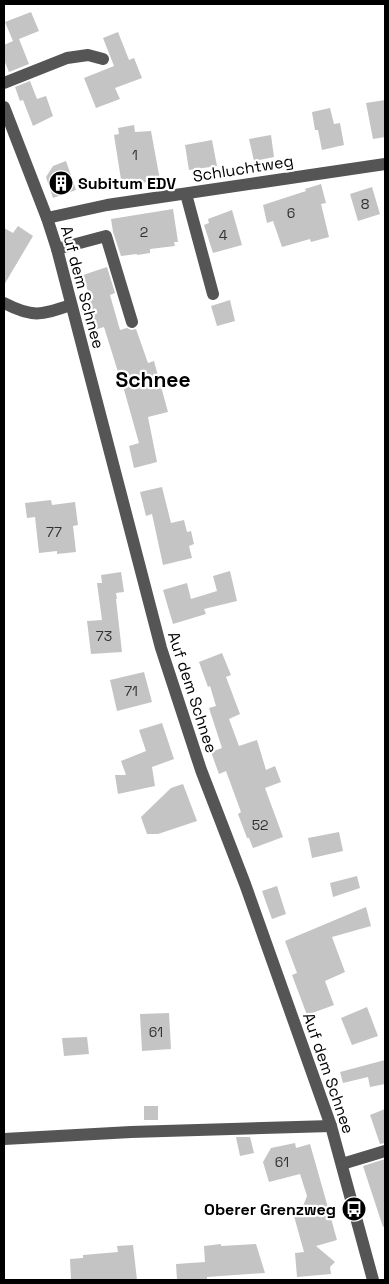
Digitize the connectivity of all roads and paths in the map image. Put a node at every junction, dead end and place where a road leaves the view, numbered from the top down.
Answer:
1 (103, 59) dead end
2 (4, 84) edge
3 (4, 107) edge
4 (385, 164) edge
5 (186, 194) junction
6 (47, 218) junction
7 (57, 249) junction
8 (213, 294) dead end
9 (4, 303) edge
10 (71, 304) junction
11 (132, 322) dead end
12 (331, 1126) junction
13 (4, 1139) edge
14 (385, 1151) edge
15 (342, 1164) junction
16 (373, 1280) edge

1 - 2 street
3 - 6 street, Auf dem Schnee
4 - 5 street, Schluchtweg
5 - 6 street, Schluchtweg
5 - 8 street
6 - 7 street, Auf dem Schnee
7 - 10 street, Auf dem Schnee
7 - 11 street
9 - 10 street
10 - 12 street, Auf dem Schnee
12 - 13 street
12 - 15 street, Auf dem Schnee
14 - 15 street
15 - 16 street, Auf dem Schnee

